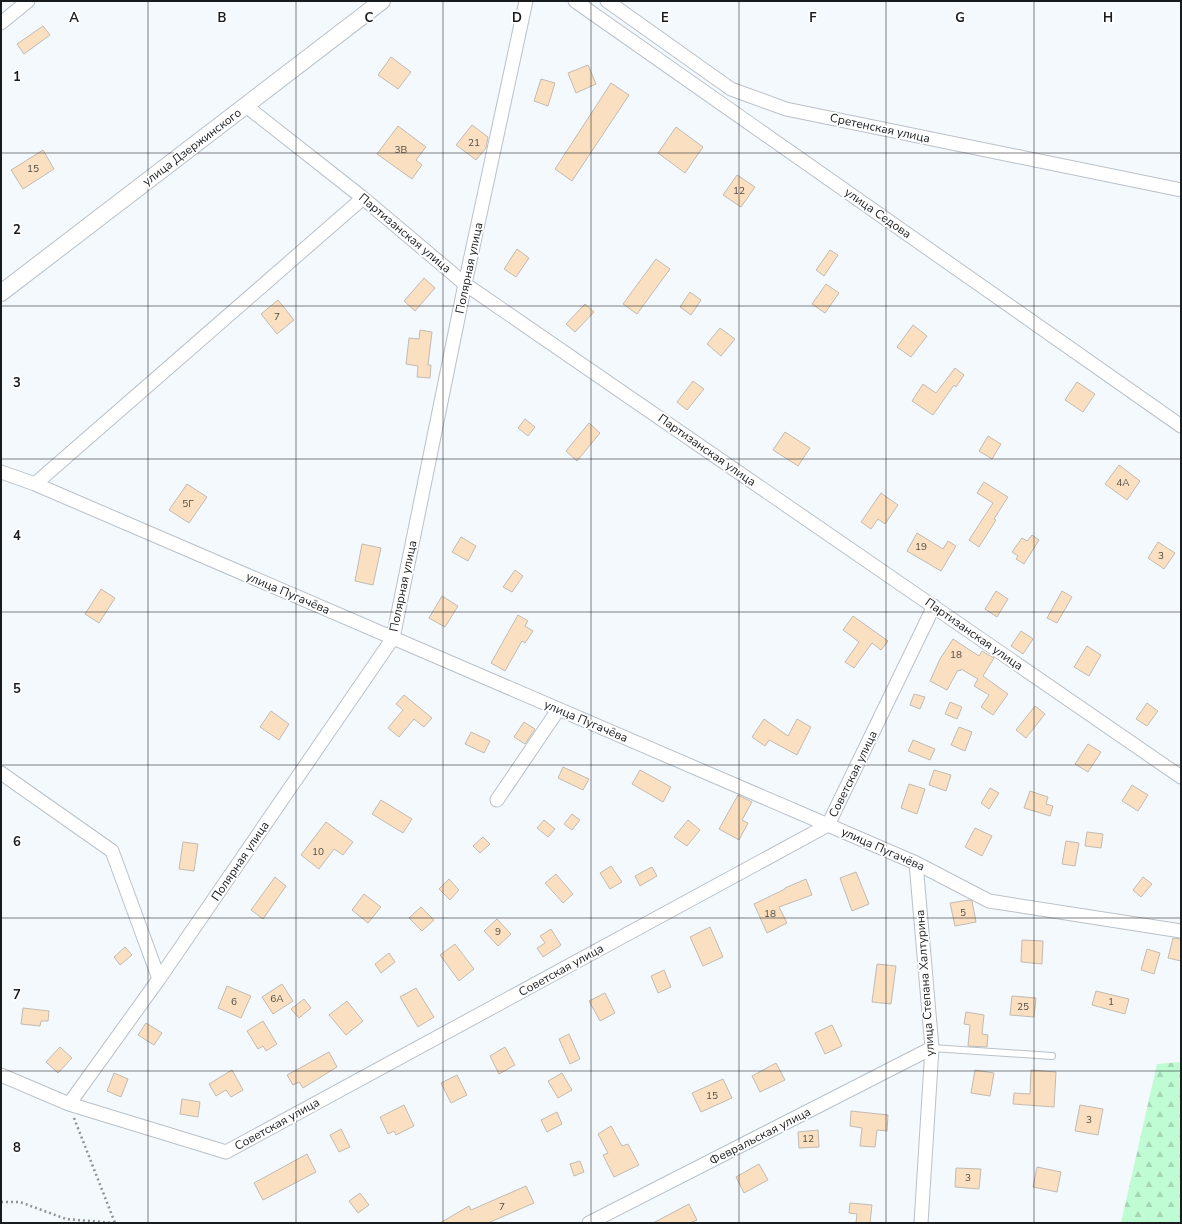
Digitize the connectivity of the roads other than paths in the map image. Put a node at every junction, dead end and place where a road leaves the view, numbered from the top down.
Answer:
1 (28, 1) edge
2 (382, 1) edge
3 (526, 1) edge
4 (574, 1) edge
5 (607, 1) edge
6 (1, 23) edge
7 (246, 106) junction
8 (1181, 190) edge
9 (363, 198) junction
10 (465, 284) junction
11 (1, 293) edge
12 (1181, 426) edge
13 (1, 472) edge
14 (35, 484) junction
15 (934, 606) junction
16 (393, 638) junction
17 (558, 710) junction
18 (1, 773) edge
19 (1181, 777) edge
20 (497, 800) dead end
21 (828, 825) junction
22 (916, 863) junction
23 (1181, 931) edge
24 (160, 979) junction
25 (932, 1048) junction
26 (1052, 1056) dead end
27 (1, 1075) edge
28 (69, 1104) junction
29 (589, 1223) edge
30 (921, 1223) edge

1 - 6 street
2 - 7 street, улица Дзержинского
3 - 10 street, Полярная улица
4 - 12 street, улица Седова
5 - 8 street, Сретенская улица
7 - 9 street, Партизанская улица
7 - 11 street, улица Дзержинского
9 - 10 street, Партизанская улица
9 - 14 street
10 - 15 street, Партизанская улица
10 - 16 street, Полярная улица
13 - 14 street, улица Пугачёва
14 - 16 street, улица Пугачёва
15 - 19 street, Партизанская улица
15 - 21 street, Советская улица
16 - 17 street, улица Пугачёва
16 - 24 street, Полярная улица
17 - 20 street
17 - 21 street, улица Пугачёва
18 - 24 street
21 - 22 street, улица Пугачёва
21 - 28 street, Советская улица
22 - 23 street, улица Пугачёва
22 - 25 street, улица Степана Халтурина
24 - 28 street, Полярная улица
25 - 26 lane
25 - 29 street, Февральская улица
25 - 30 street, улица Степана Халтурина
27 - 28 street, Советская улица

